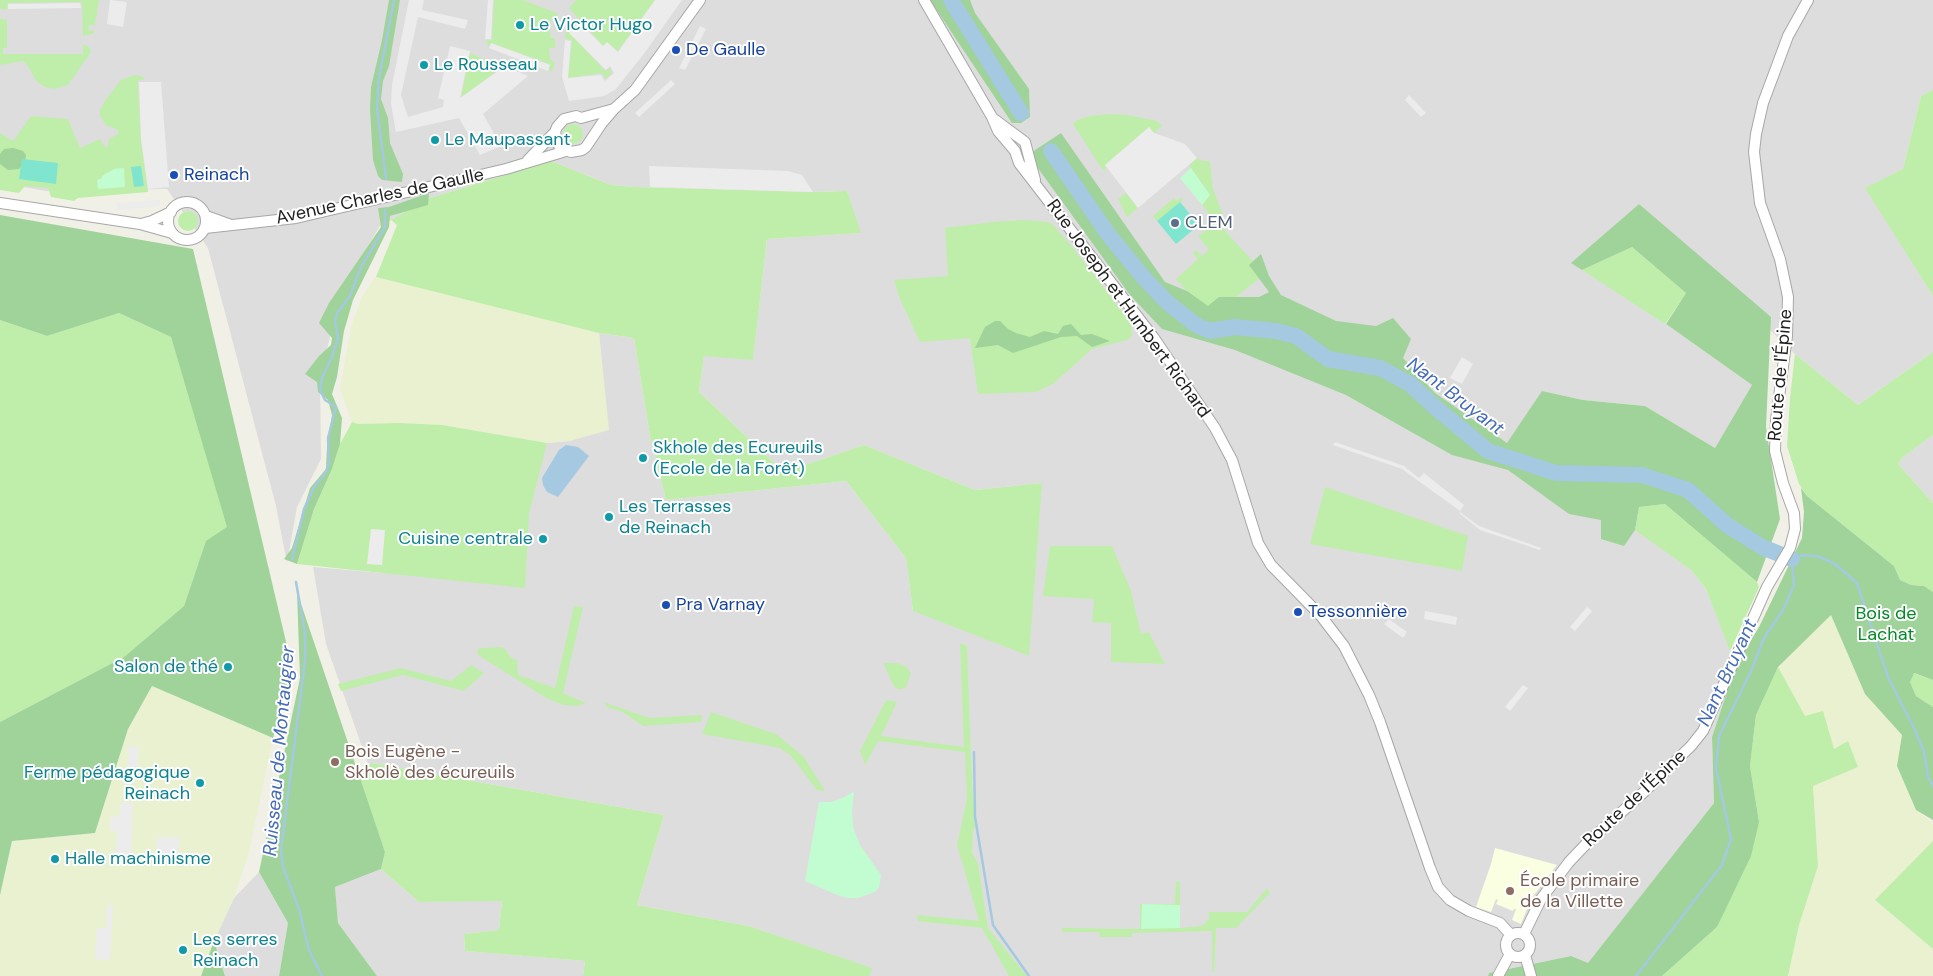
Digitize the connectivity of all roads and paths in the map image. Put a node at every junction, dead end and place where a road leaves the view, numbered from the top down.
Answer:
1 (700, 0) edge
2 (924, 0) edge
3 (1808, 0) edge
4 (614, 108) junction
5 (992, 117) junction
6 (582, 118) junction
7 (555, 132) junction
8 (591, 137) junction
9 (1025, 144) junction
10 (1014, 150) junction
11 (566, 151) junction
12 (527, 162) junction
13 (1037, 185) junction
14 (0, 203) edge
15 (171, 212) junction
16 (206, 216) junction
17 (140, 224) junction
18 (232, 226) junction
19 (205, 228) junction
20 (172, 233) junction
21 (1524, 934) junction
22 (1511, 935) junction
23 (1510, 954) junction
24 (1525, 955) junction
25 (1498, 976) edge
26 (1531, 976) edge

1 - 4 street, Avenue Charles de Gaulle
2 - 5 street, Rue Joseph et Humbert Richard
3 - 21 street, Route de l'Épine
4 - 6 street, Avenue Charles de Gaulle
4 - 8 street, Avenue Charles de Gaulle
5 - 9 street, Rue Joseph et Humbert Richard
5 - 10 street, Rue Joseph et Humbert Richard
6 - 7 street, Avenue Charles de Gaulle
6 - 8 street
7 - 11 street
7 - 12 street, Avenue Charles de Gaulle
8 - 11 street, Avenue Charles de Gaulle
9 - 10 street
9 - 13 street, Rue Joseph et Humbert Richard
10 - 13 street, Rue Joseph et Humbert Richard
11 - 12 street, Avenue Charles de Gaulle
12 - 18 street, Avenue Charles de Gaulle
13 - 22 street, Rue Joseph et Humbert Richard
14 - 17 street
15 - 16 street
15 - 17 street
15 - 20 street
16 - 18 street, Avenue Charles de Gaulle
16 - 19 street
17 - 20 street
18 - 19 street, Avenue Charles de Gaulle
19 - 20 street
21 - 22 street
21 - 24 street, Route de l'Épine
22 - 23 street
23 - 24 street
23 - 25 street
24 - 26 street

